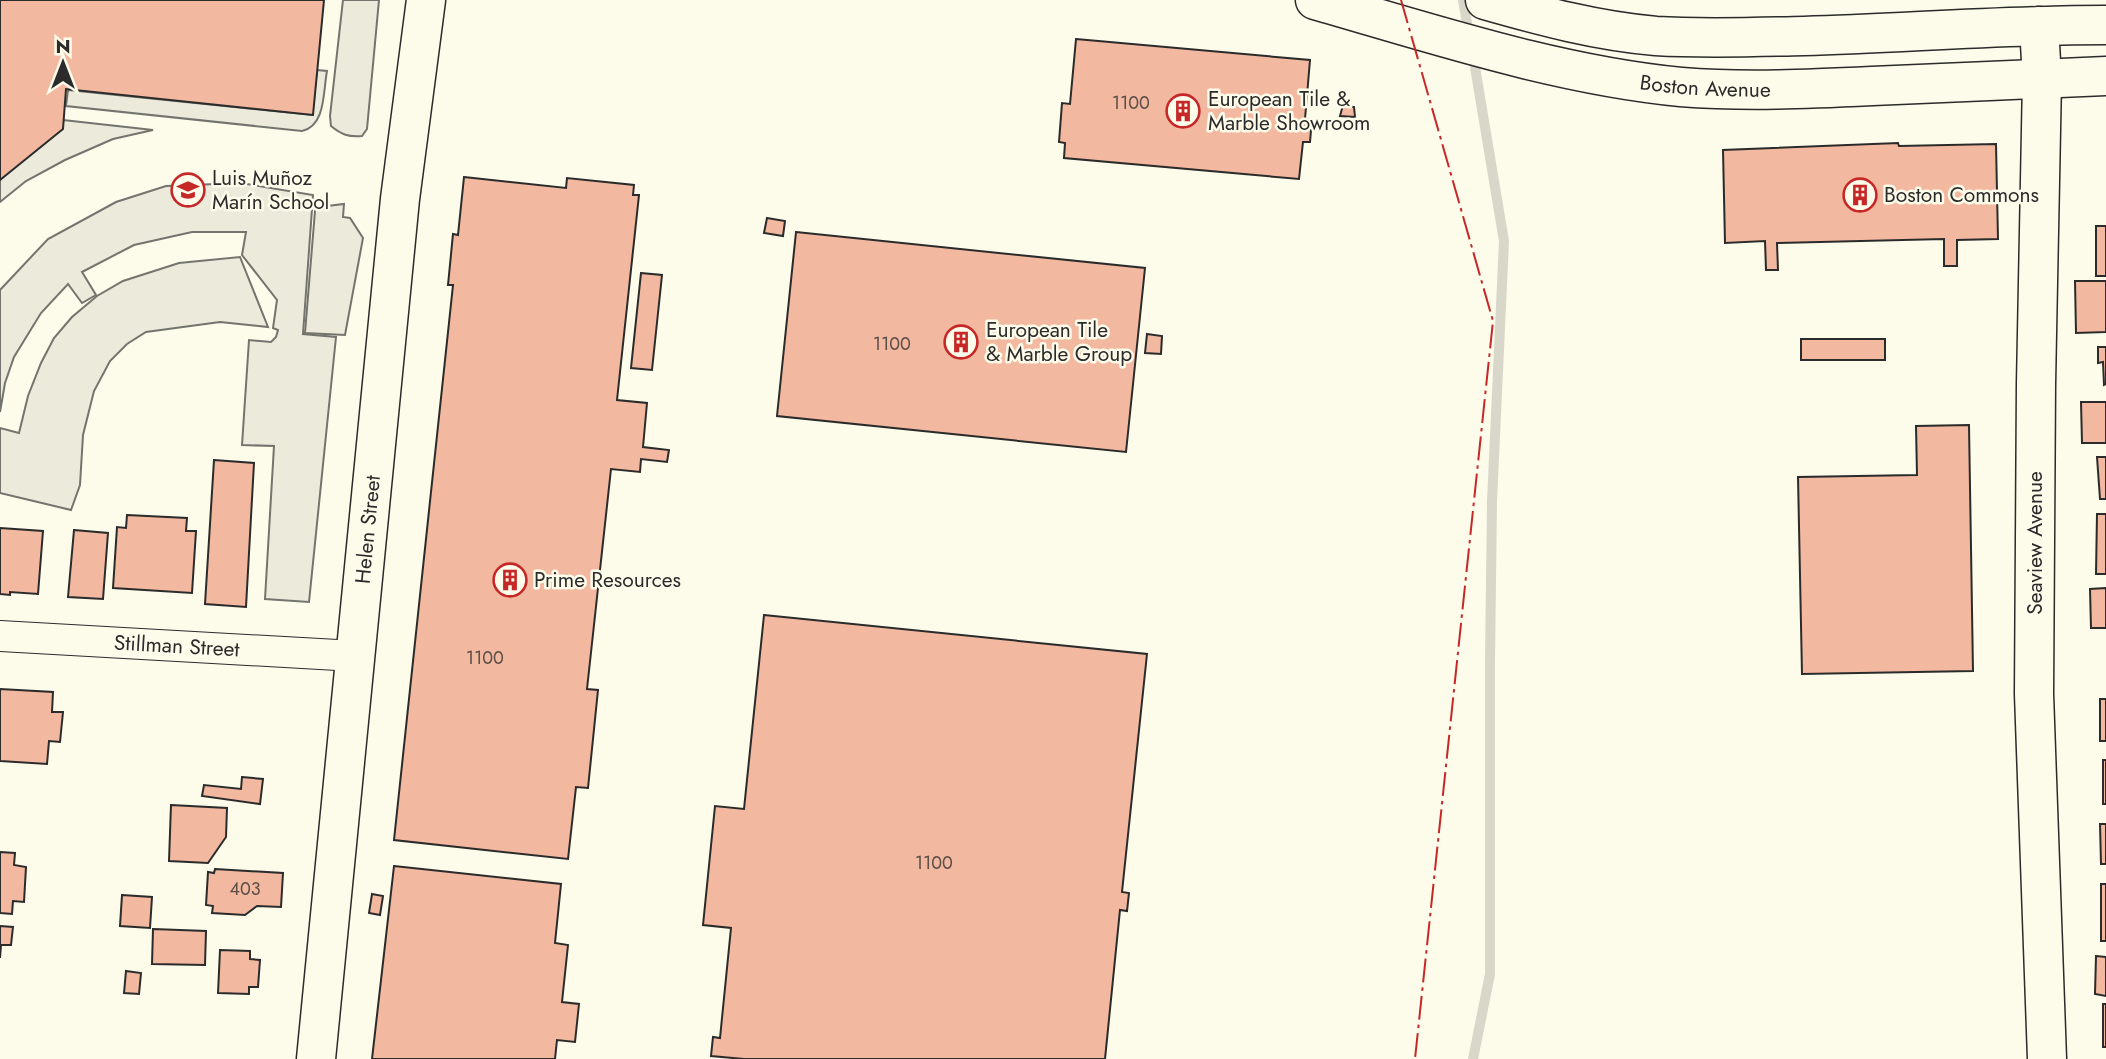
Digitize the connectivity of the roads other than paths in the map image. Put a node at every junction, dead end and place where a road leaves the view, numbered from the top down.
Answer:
1 (426, 0) edge
2 (1315, 0) edge
3 (1485, 0) edge
4 (2039, 13) edge
5 (2106, 25) edge
6 (2106, 76) edge
7 (2042, 79) junction
8 (0, 636) edge
9 (355, 656) junction
10 (316, 1059) edge
11 (2046, 1059) edge

1 - 9 main road, Helen Street
2 - 7 main road, Boston Avenue
3 - 4 main road
4 - 5 main road
4 - 7 main road, Seaview Avenue
6 - 7 main road, Boston Avenue
7 - 11 main road, Seaview Avenue
8 - 9 street, Stillman Street
9 - 10 main road, Helen Street

